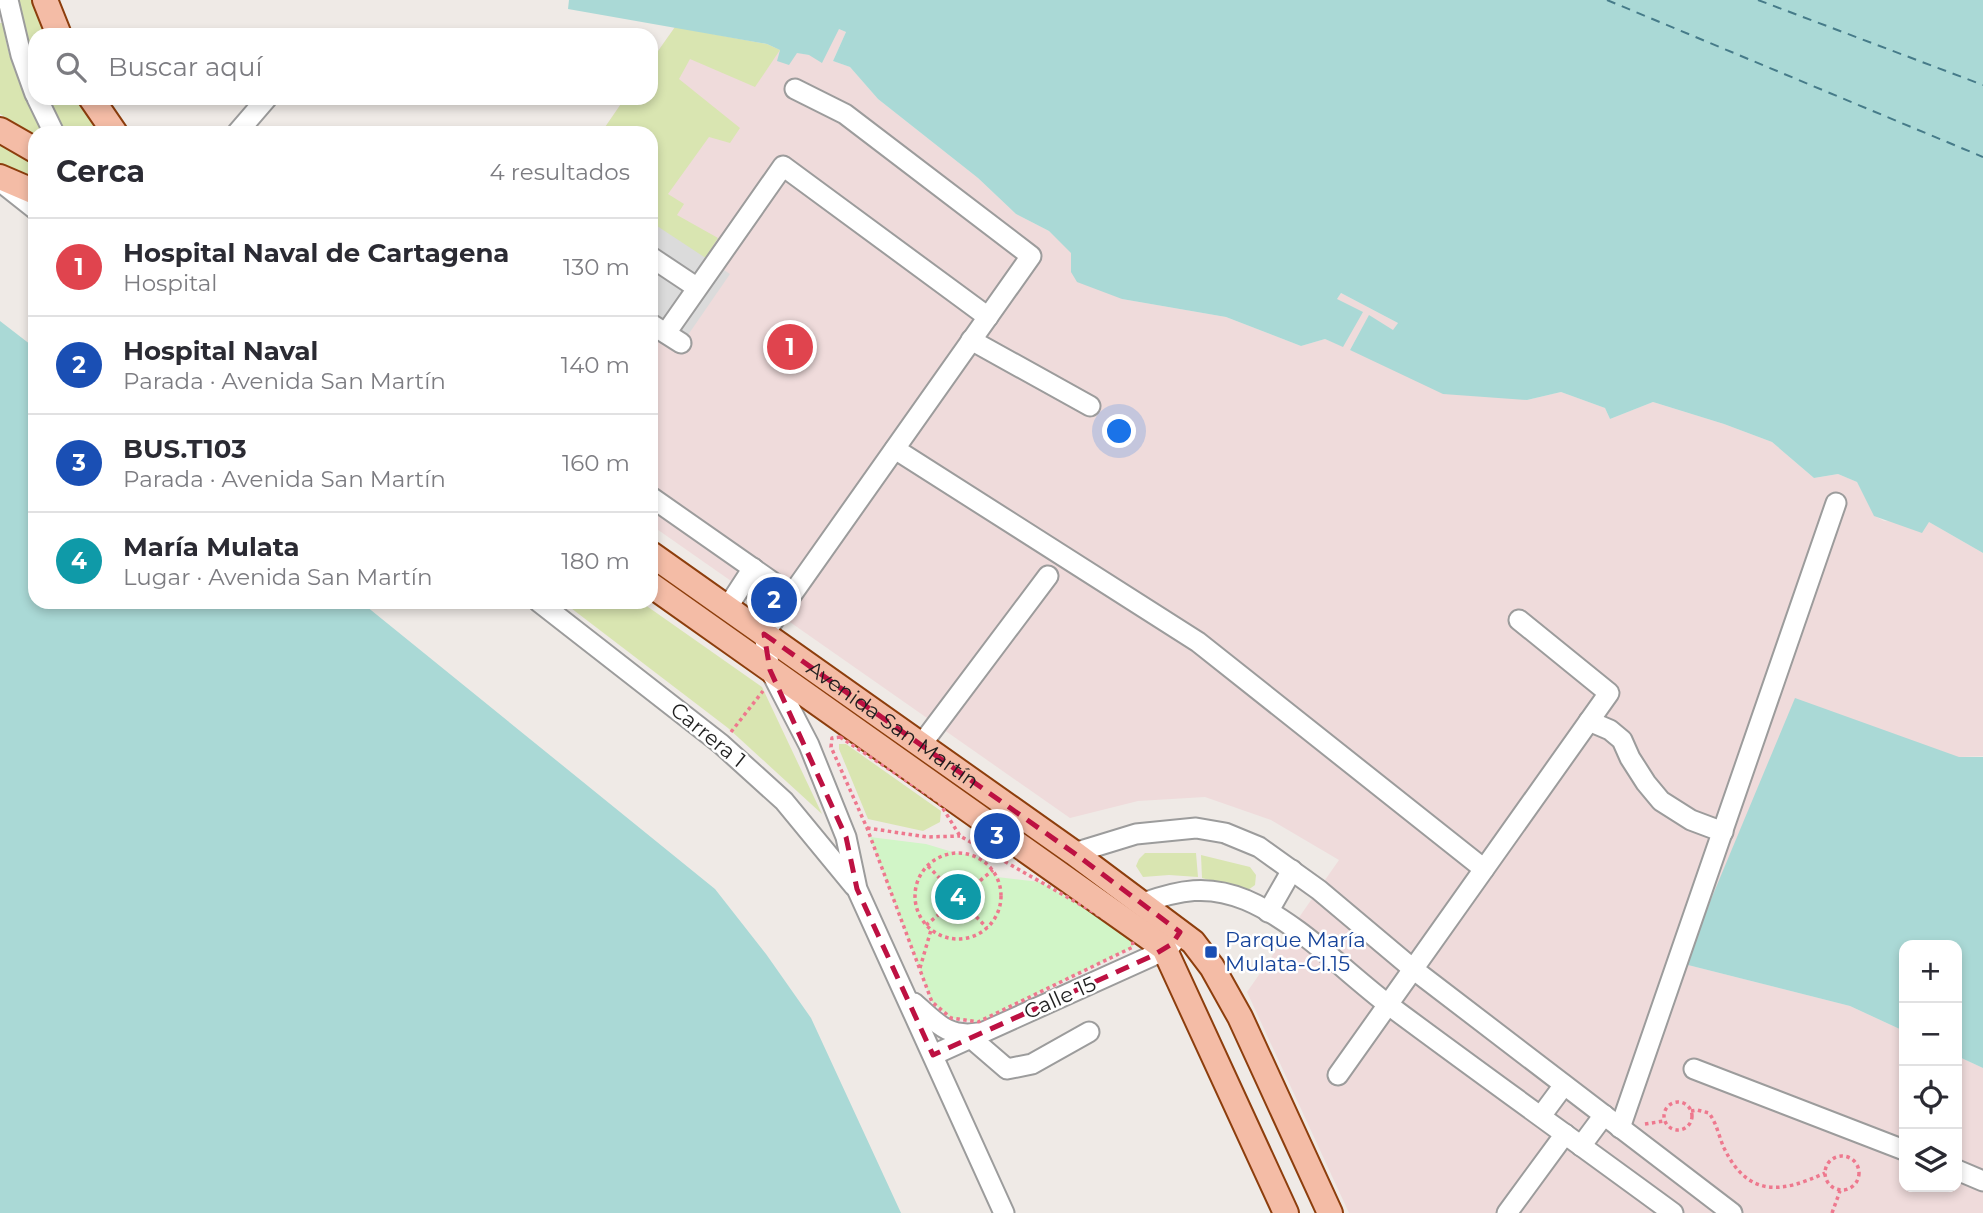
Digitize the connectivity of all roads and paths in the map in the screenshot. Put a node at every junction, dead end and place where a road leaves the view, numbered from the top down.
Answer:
1 (9, 0) edge
2 (28, 74) edge
3 (796, 89) dead end
4 (40, 105) edge
5 (96, 105) edge
6 (261, 105) edge
7 (51, 126) edge
8 (110, 126) edge
9 (243, 126) edge
10 (0, 130) edge
11 (28, 146) edge
12 (0, 179) edge
13 (28, 189) edge
14 (28, 203) edge
15 (658, 262) edge
16 (696, 287) junction
17 (988, 317) junction
18 (666, 333) edge
19 (971, 341) junction
20 (1090, 407) dead end
21 (895, 449) junction
22 (658, 502) edge
23 (1836, 503) dead end
24 (658, 559) edge
25 (753, 568) junction
26 (1048, 576) dead end
27 (658, 591) edge
28 (791, 595) junction
29 (727, 608) junction
30 (548, 609) edge
31 (1519, 620) dead end
32 (764, 634) junction
33 (769, 678) junction
34 (1589, 721) junction
35 (721, 744) junction
36 (921, 745) junction
37 (867, 828) junction
38 (1723, 832) junction
39 (960, 836) junction
40 (1073, 853) junction
41 (928, 866) junction
42 (1484, 869) junction
43 (993, 870) junction
44 (1292, 870) junction
45 (857, 889) junction
46 (958, 897) junction
47 (1143, 903) junction
48 (1268, 912) junction
49 (926, 925) junction
50 (988, 928) junction
51 (931, 930) junction
52 (1172, 940) junction
53 (1413, 969) junction
54 (920, 970) junction
55 (908, 998) junction
56 (1388, 1005) junction
57 (1089, 1032) dead end
58 (977, 1035) junction
59 (933, 1055) junction
60 (1694, 1069) dead end
61 (1338, 1076) dead end
62 (1564, 1084) junction
63 (1691, 1111) junction
64 (1604, 1115) junction
65 (1541, 1116) junction
66 (1620, 1128) junction
67 (1573, 1140) junction
68 (1899, 1148) edge
69 (1962, 1172) edge
70 (1825, 1173) junction
71 (1983, 1181) edge
72 (1840, 1191) junction
73 (1004, 1213) edge
74 (1286, 1213) edge
75 (1331, 1213) edge
76 (1507, 1213) edge
77 (1673, 1213) edge
78 (1732, 1213) edge
79 (1832, 1213) edge

1 - 2 street
3 - 17 street
4 - 7 street
5 - 8 main road
6 - 9 street
10 - 11 main road
12 - 13 main road
12 - 14 street
15 - 16 street
16 - 17 street
16 - 18 street
17 - 19 street
19 - 20 street
19 - 21 street
21 - 28 street
21 - 42 street
22 - 25 street
23 - 38 street
24 - 29 main road, Avenida San Martín
25 - 28 street
25 - 29 street
26 - 36 street
27 - 33 main road, Avenida San Martín
28 - 32 street
29 - 32 main road, Avenida San Martín
30 - 35 street, Carrera 1
31 - 34 street
32 - 33 street, Carrera 1
32 - 36 main road, Avenida San Martín
33 - 35 path
33 - 45 street, Carrera 1
33 - 52 main road, Avenida San Martín
34 - 38 street
34 - 42 street
35 - 45 street, Carrera 1
36 - 40 main road, Avenida San Martín
37 - 39 path
37 - 39 path
37 - 54 path
38 - 66 street
39 - 54 path
40 - 44 street
40 - 47 main road, Avenida San Martín
41 - 43 path
41 - 46 path
41 - 49 path
42 - 53 street
43 - 46 path
43 - 50 path
44 - 48 street
44 - 53 street
45 - 55 street, Carrera 1
46 - 49 path
46 - 50 path
47 - 48 street
47 - 52 main road, Avenida San Martín
48 - 56 street
49 - 51 path
50 - 51 path
51 - 54 path
52 - 58 street, Calle 15
52 - 74 main road, Avenida San Martín
52 - 75 main road, Avenida San Martín
53 - 56 street
53 - 62 street
55 - 58 street
55 - 59 street, Carrera 1
56 - 61 street
56 - 65 street
57 - 58 street
58 - 59 street, Calle 15
59 - 73 street, Carrera 1
60 - 68 street
62 - 64 street
62 - 65 street
63 - 63 path
63 - 70 path
64 - 66 street
64 - 67 street
65 - 67 street
66 - 78 street
67 - 76 street
67 - 77 street
69 - 71 street
70 - 72 path
70 - 72 path
72 - 79 path

